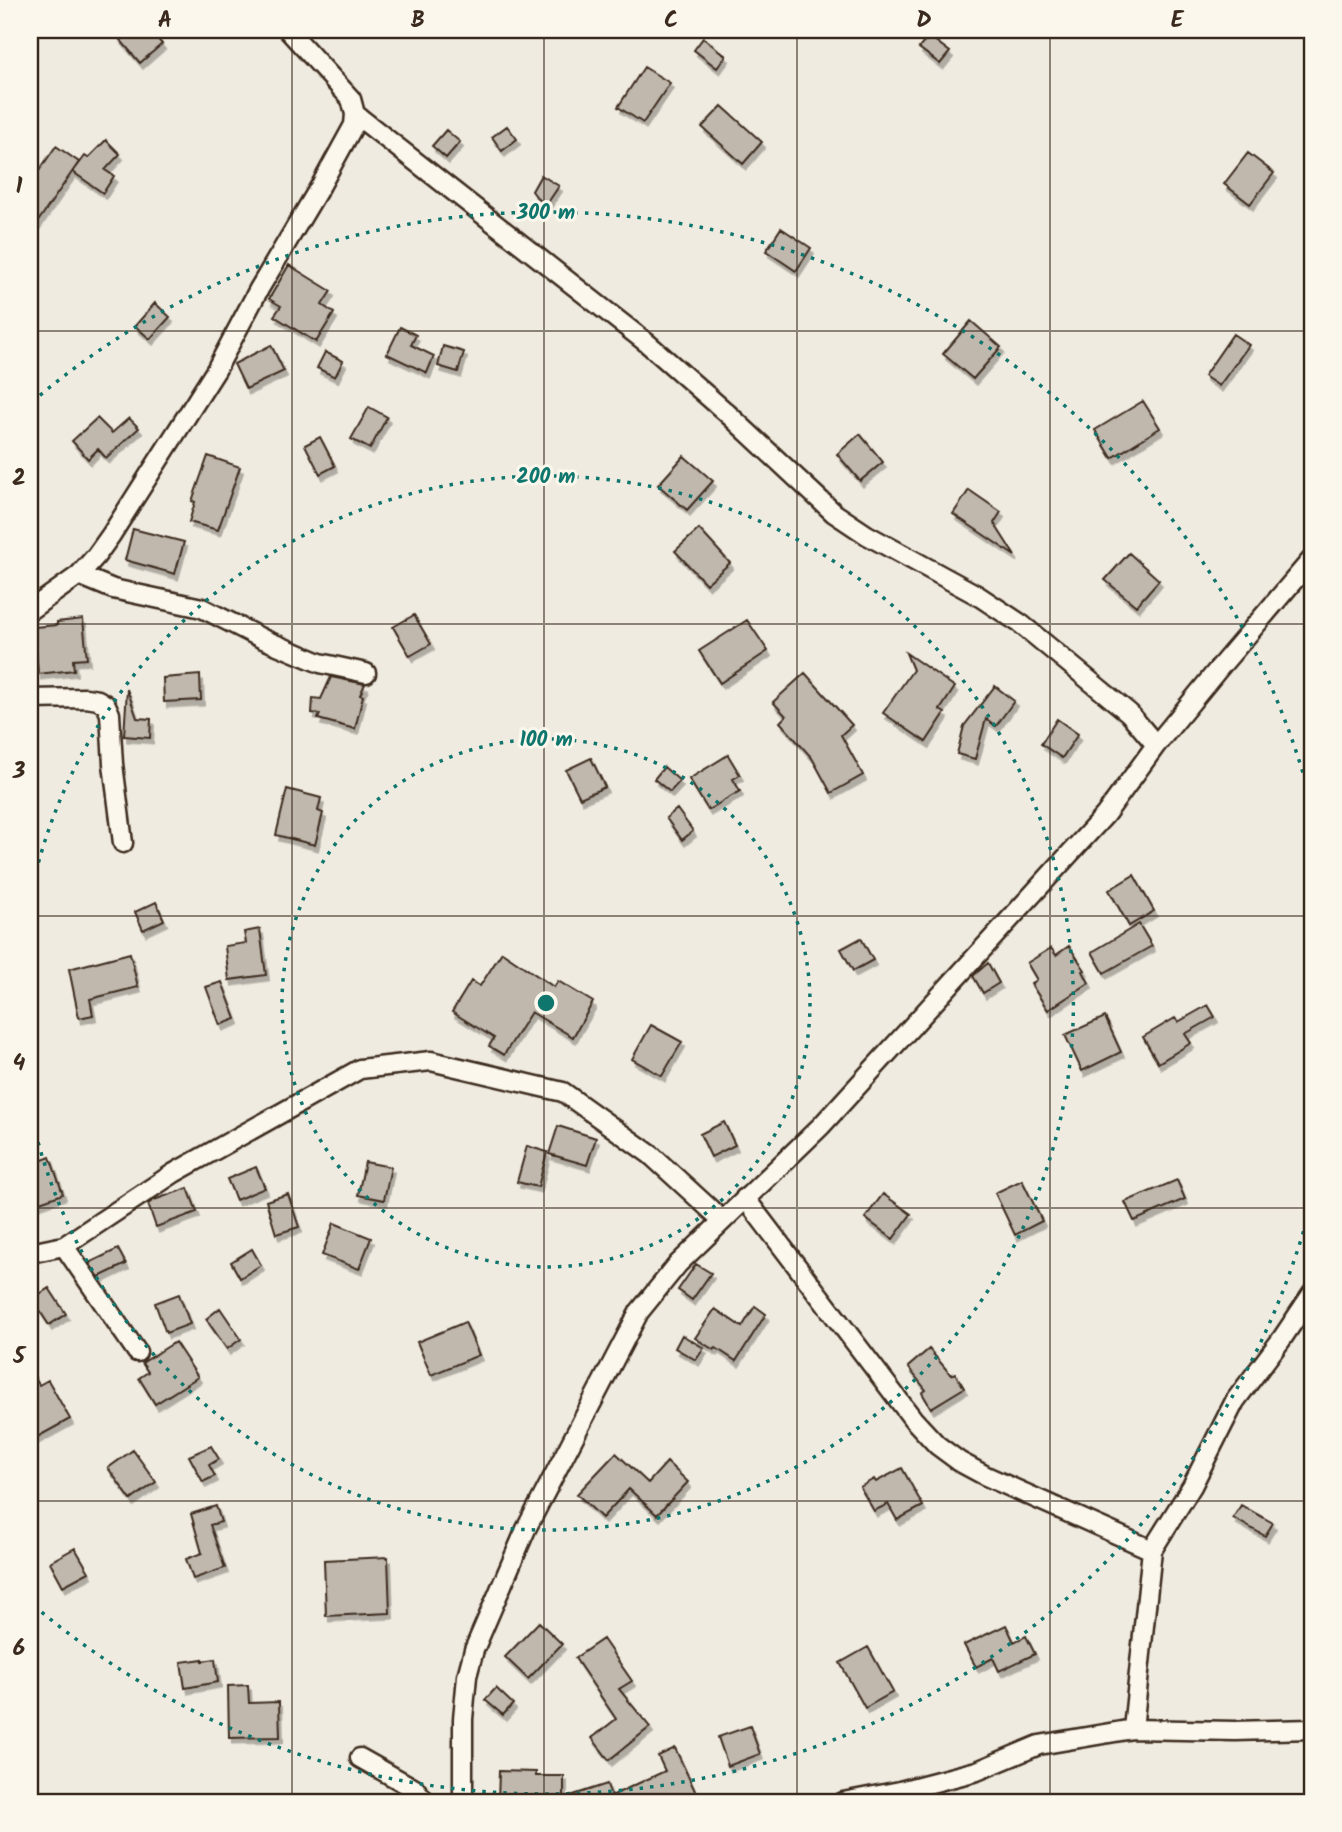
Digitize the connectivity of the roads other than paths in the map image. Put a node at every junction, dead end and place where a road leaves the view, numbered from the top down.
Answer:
1 (288, 30) edge
2 (355, 114) junction
3 (1312, 559) edge
4 (79, 575) junction
5 (30, 610) edge
6 (366, 673) dead end
7 (30, 699) edge
8 (1156, 745) junction
9 (123, 843) dead end
10 (746, 1198) junction
11 (722, 1220) junction
12 (64, 1247) junction
13 (30, 1253) edge
14 (1312, 1294) edge
15 (137, 1352) dead end
16 (1152, 1550) junction
17 (1133, 1729) junction
18 (1312, 1729) edge
19 (360, 1758) dead end
20 (426, 1802) edge
21 (463, 1802) edge
22 (843, 1802) edge

1 - 2 street
2 - 4 street
2 - 8 street
3 - 8 street
4 - 5 street
4 - 6 street
7 - 9 street
8 - 10 street
10 - 11 street
10 - 16 street
11 - 12 street
11 - 21 street
12 - 13 street
12 - 15 street
14 - 16 street
16 - 17 street
17 - 18 street
17 - 22 street
19 - 20 street

